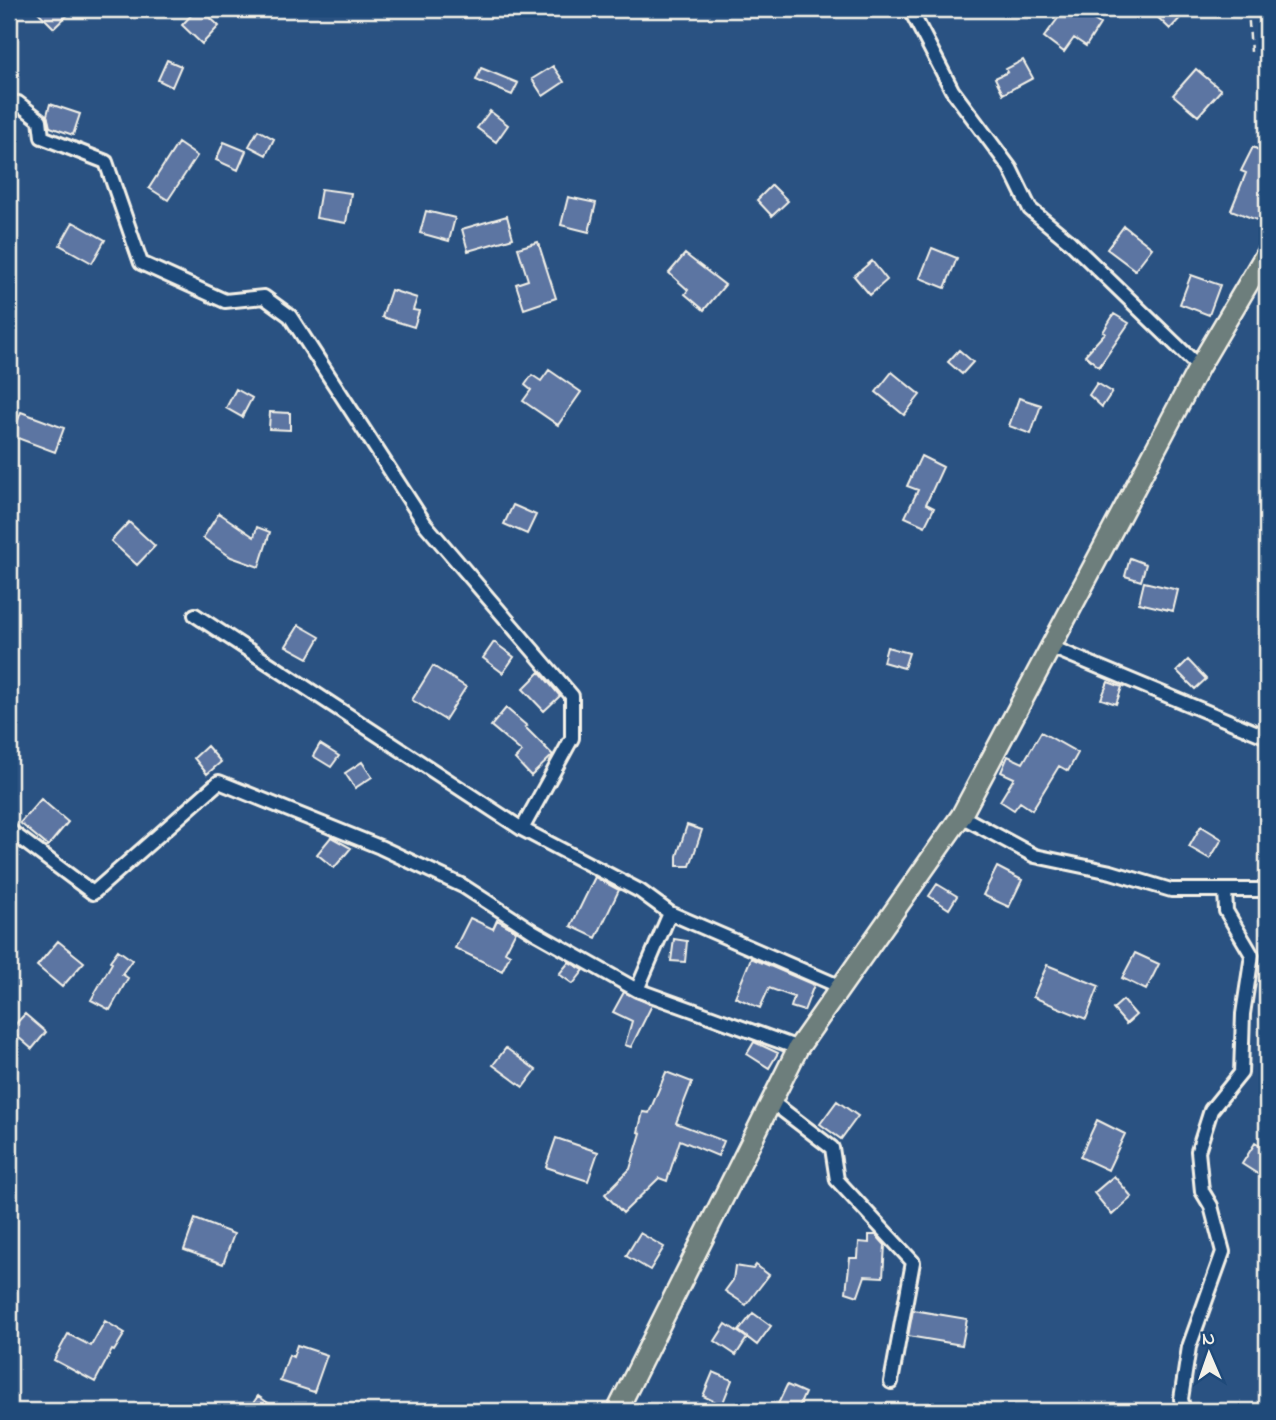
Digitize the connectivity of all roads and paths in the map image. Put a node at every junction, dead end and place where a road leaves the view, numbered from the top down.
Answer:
1 (910, 9) edge
2 (1248, 9) edge
3 (1251, 52) dead end
4 (9, 102) edge
5 (1267, 252) edge
6 (1199, 367) junction
7 (195, 615) dead end
8 (1051, 647) junction
9 (1267, 737) edge
10 (961, 816) junction
11 (522, 829) junction
12 (9, 830) edge
13 (1225, 890) junction
14 (1267, 890) edge
15 (670, 913) junction
16 (841, 987) junction
17 (638, 990) junction
18 (798, 1048) junction
19 (772, 1102) junction
20 (891, 1382) dead end
21 (617, 1411) edge
22 (1184, 1411) edge

1 - 6 street
2 - 3 path
4 - 11 street
5 - 6 main road
6 - 8 main road
7 - 11 street
8 - 9 street
8 - 10 main road
10 - 13 street
10 - 16 main road
11 - 15 street
12 - 17 street
13 - 14 street
13 - 22 street
15 - 16 street
15 - 17 street
16 - 18 main road
17 - 18 street
18 - 19 main road
19 - 20 street
19 - 21 main road

